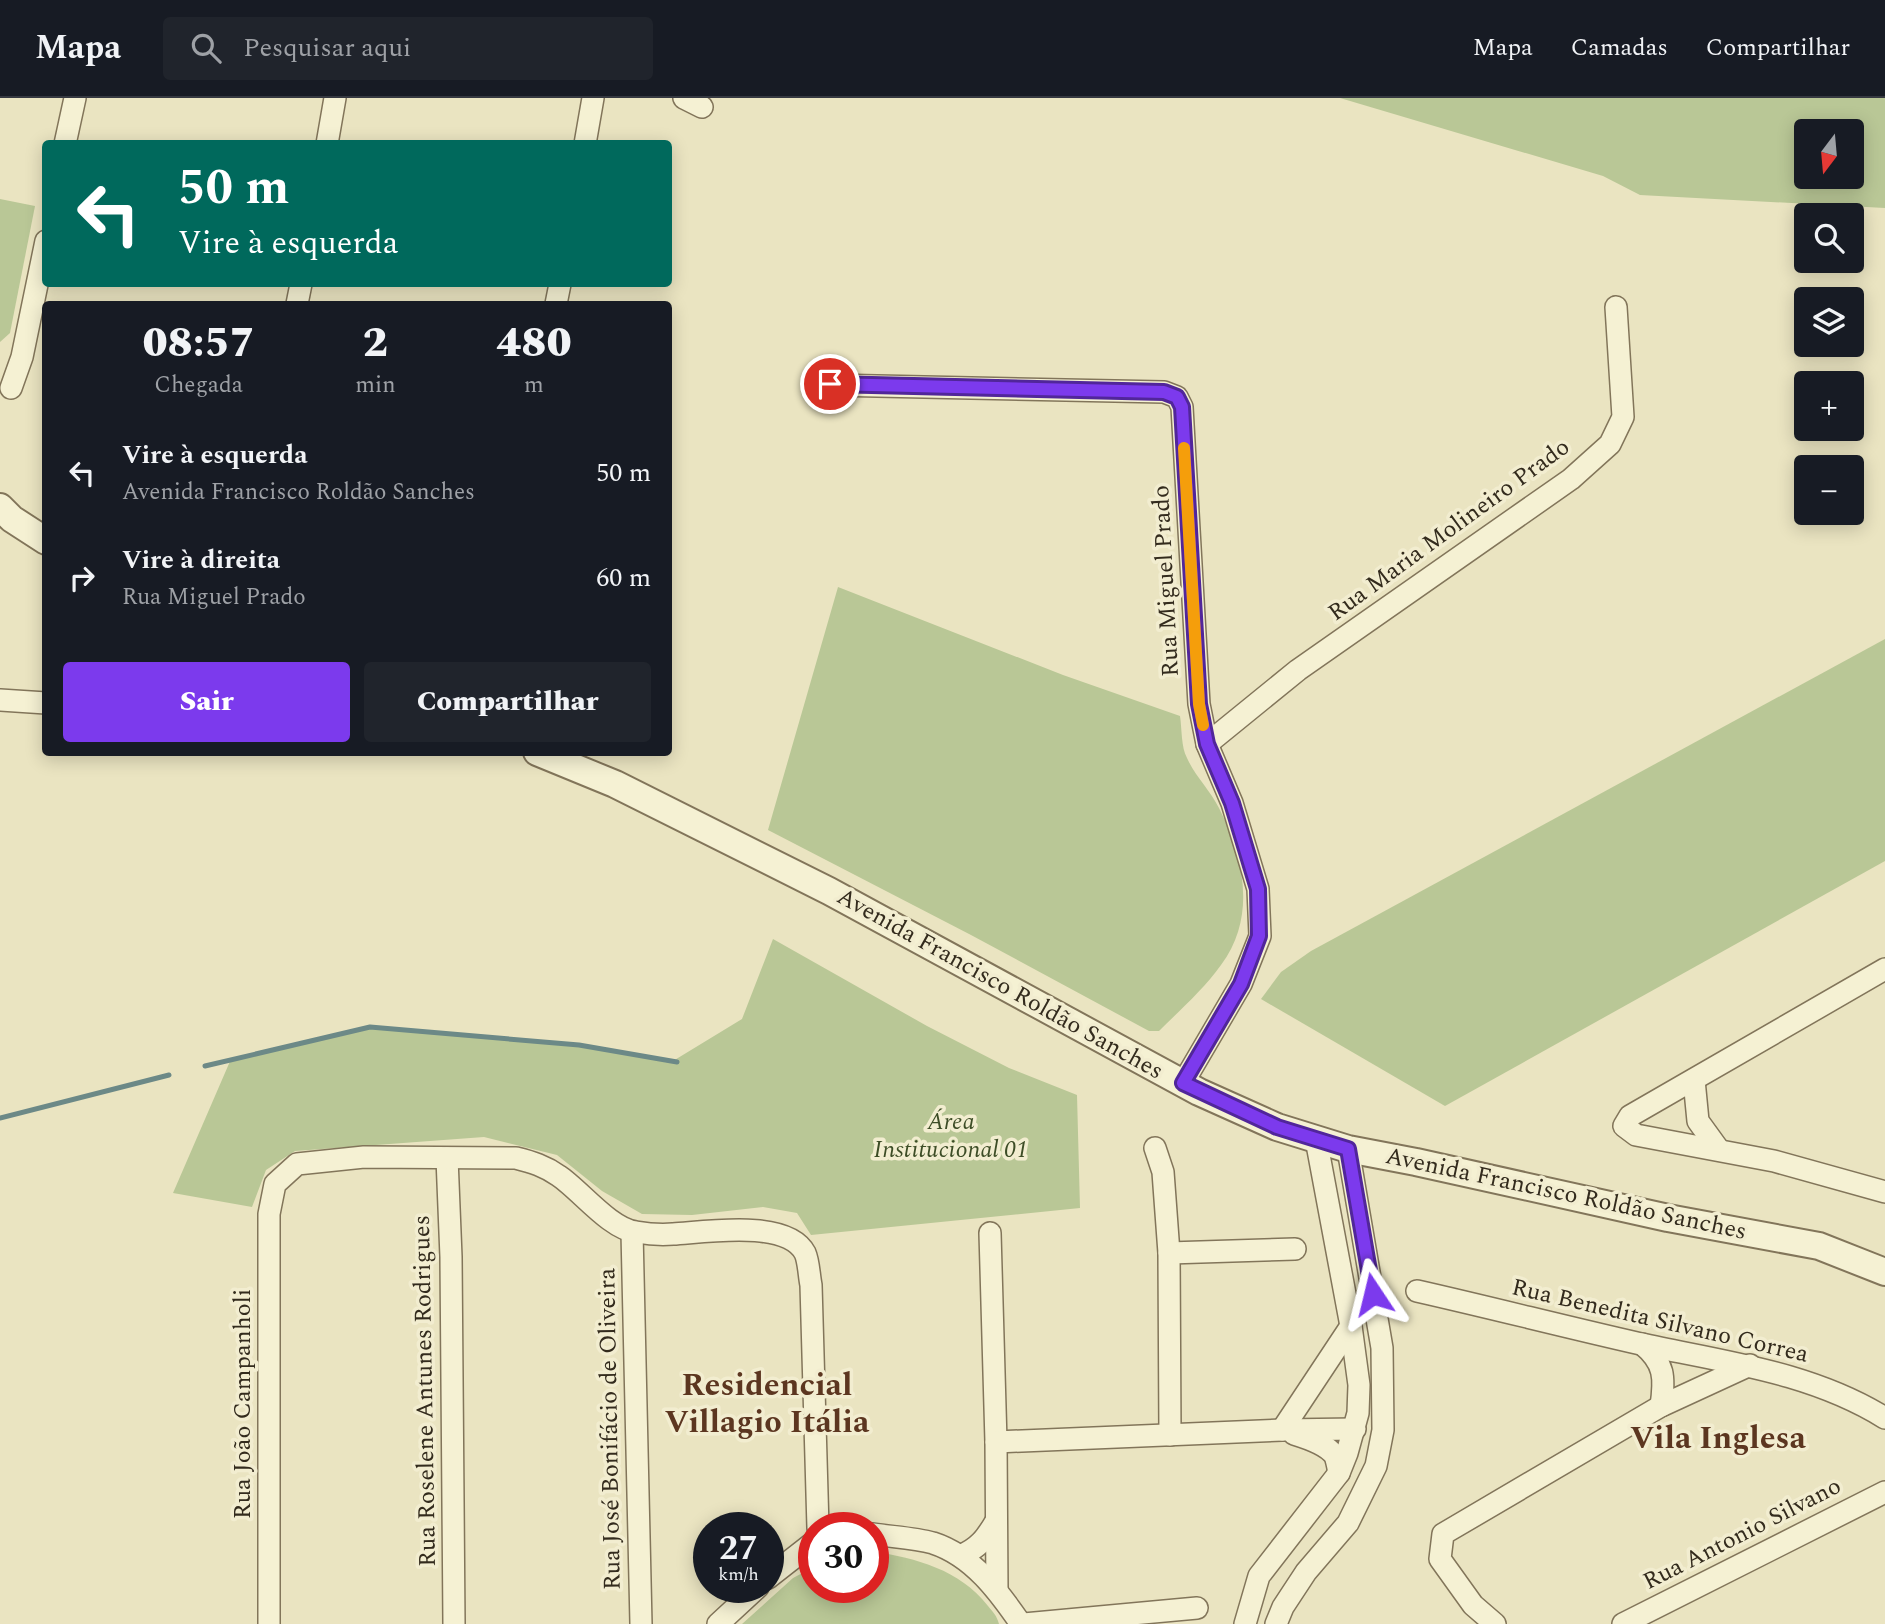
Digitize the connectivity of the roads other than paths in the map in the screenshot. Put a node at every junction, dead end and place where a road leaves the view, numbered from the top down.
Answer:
1 (75, 98) edge
2 (335, 98) edge
3 (593, 98) edge
4 (66, 140) edge
5 (328, 140) edge
6 (586, 140) edge
7 (42, 260) edge
8 (1616, 307) dead end
9 (830, 384) dead end
10 (11, 388) dead end
11 (0, 507) edge
12 (42, 538) edge
13 (0, 700) edge
14 (42, 703) edge
15 (1207, 744) junction
16 (547, 756) edge
17 (1885, 969) edge
18 (1694, 1080) junction
19 (1183, 1083) junction
20 (1316, 1139) junction
21 (1155, 1148) dead end
22 (1348, 1149) junction
23 (1719, 1150) junction
24 (447, 1158) junction
25 (1885, 1192) edge
26 (632, 1232) junction
27 (990, 1233) dead end
28 (1295, 1249) dead end
29 (1169, 1253) junction
30 (1885, 1272) edge
31 (1417, 1291) dead end
32 (1351, 1326) junction
33 (1642, 1344) junction
34 (1750, 1365) junction
35 (1661, 1406) junction
36 (1885, 1418) edge
37 (1282, 1430) junction
38 (1355, 1430) junction
39 (1170, 1434) junction
40 (996, 1442) junction
41 (1339, 1473) junction
42 (1885, 1492) edge
43 (818, 1512) edge
44 (996, 1521) junction
45 (889, 1536) edge
46 (798, 1555) edge
47 (960, 1556) junction
48 (784, 1565) edge
49 (1306, 1572) junction
50 (1259, 1576) junction
51 (997, 1590) junction
52 (741, 1603) edge
53 (1197, 1608) dead end
54 (269, 1624) edge
55 (454, 1624) edge
56 (641, 1624) edge
57 (718, 1624) edge
58 (1023, 1624) edge
59 (1245, 1624) edge
60 (1276, 1624) edge
61 (1495, 1624) edge
62 (1623, 1624) edge

1 - 4 street
2 - 5 street
3 - 6 street
7 - 10 street
8 - 15 street, Rua Maria Molineiro Prado
9 - 15 street, Rua Miguel Prado
11 - 12 street
13 - 14 street
15 - 19 street, Rua Miguel Prado
16 - 19 street, Avenida Francisco Roldão Sanches
17 - 18 street
18 - 23 street
18 - 23 street
19 - 20 street, Avenida Francisco Roldão Sanches
20 - 22 street, Avenida Francisco Roldão Sanches
20 - 32 street
21 - 29 street
22 - 30 street, Avenida Francisco Roldão Sanches
22 - 49 street
23 - 25 street
24 - 26 street
24 - 54 street, Rua João Campanholi
24 - 55 street, Rua Roselene Antunes Rodrigues
26 - 43 street
26 - 56 street, Rua José Bonifácio de Oliveira
27 - 40 street
28 - 29 street
29 - 39 street
31 - 33 street, Rua Benedita Silvano Correa
32 - 37 street
32 - 38 street
33 - 34 street, Rua Benedita Silvano Correa
33 - 35 street
34 - 35 street
34 - 36 street, Rua Benedita Silvano Correa
35 - 61 street
37 - 38 street
37 - 39 street
37 - 41 street
38 - 41 street
39 - 40 street
40 - 44 street
41 - 50 street
42 - 62 street, Rua Antonio Silvano
44 - 47 street
44 - 51 street
45 - 47 street
46 - 48 street
47 - 51 street
49 - 50 street
49 - 60 street
50 - 59 street
51 - 58 street
52 - 57 street
53 - 58 street

